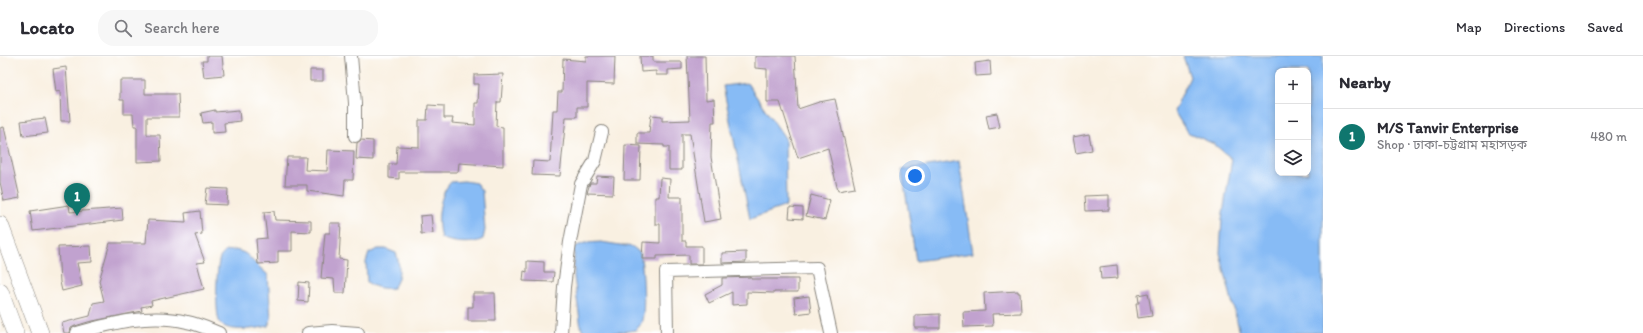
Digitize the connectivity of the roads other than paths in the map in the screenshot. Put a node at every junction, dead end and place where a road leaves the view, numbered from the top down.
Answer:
1 (350, 56) edge
2 (602, 132) dead end
3 (355, 136) dead end
4 (0, 225) edge
5 (0, 292) edge
6 (15, 333) edge
7 (40, 333) edge
8 (77, 333) edge
9 (219, 333) edge
10 (308, 333) edge
11 (358, 333) edge
12 (561, 333) edge
13 (666, 333) edge
14 (831, 333) edge

1 - 3 street
2 - 12 street
4 - 7 highway
5 - 6 highway
8 - 9 street
10 - 11 street
13 - 14 street

